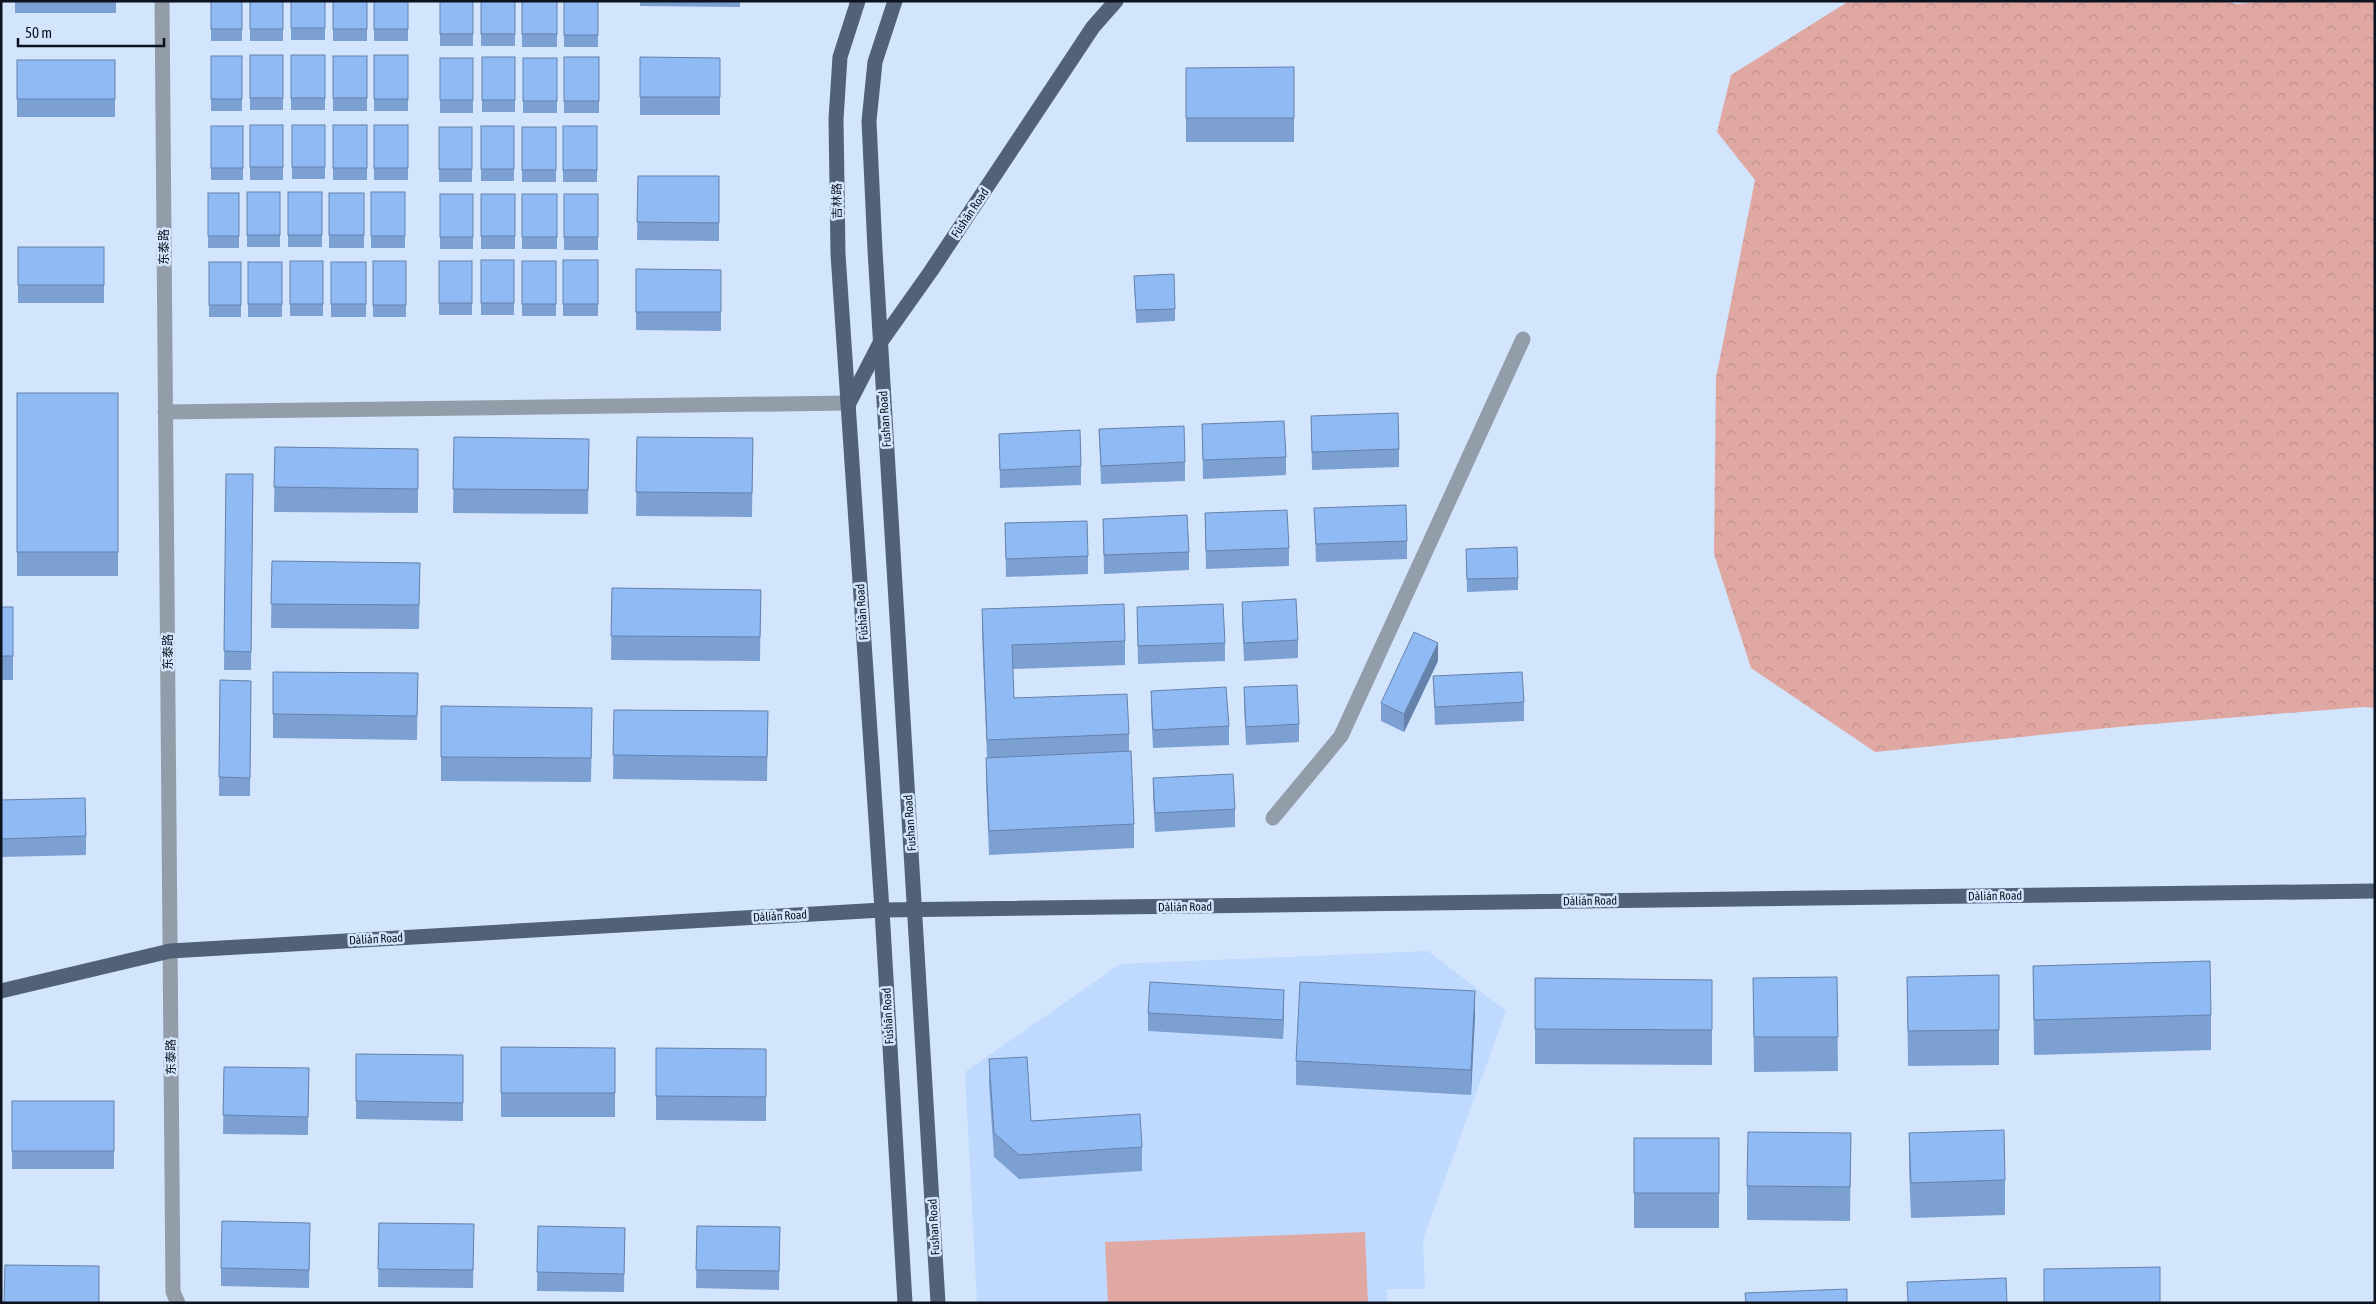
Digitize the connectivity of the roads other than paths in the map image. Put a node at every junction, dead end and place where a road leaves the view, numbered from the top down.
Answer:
1 (162, 1) edge
2 (858, 1) edge
3 (895, 1) edge
4 (1116, 1) edge
5 (1523, 340) dead end
6 (880, 343) junction
7 (849, 403) junction
8 (166, 412) junction
9 (1273, 818) dead end
10 (2375, 891) edge
11 (882, 910) junction
12 (916, 910) junction
13 (170, 951) junction
14 (1, 991) edge
15 (178, 1303) edge
16 (905, 1303) edge
17 (938, 1303) edge

1 - 8 street, 东泰路
2 - 7 main road, 吉林路
3 - 6 main road
4 - 6 main road, Fúshān Road
5 - 9 street
6 - 7 main road, Fúshān Road
6 - 12 main road, Fushan Road
7 - 8 street
7 - 11 main road, Fúshān Road
8 - 13 street, 东泰路
10 - 12 main road, Dàlián Road
11 - 12 main road, Dàlián Road
11 - 13 main road, Dàlián Road
11 - 16 main road, Fúshān Road
12 - 17 main road, Fushan Road
13 - 14 main road, Dàlián Road
13 - 15 street, 东泰路

